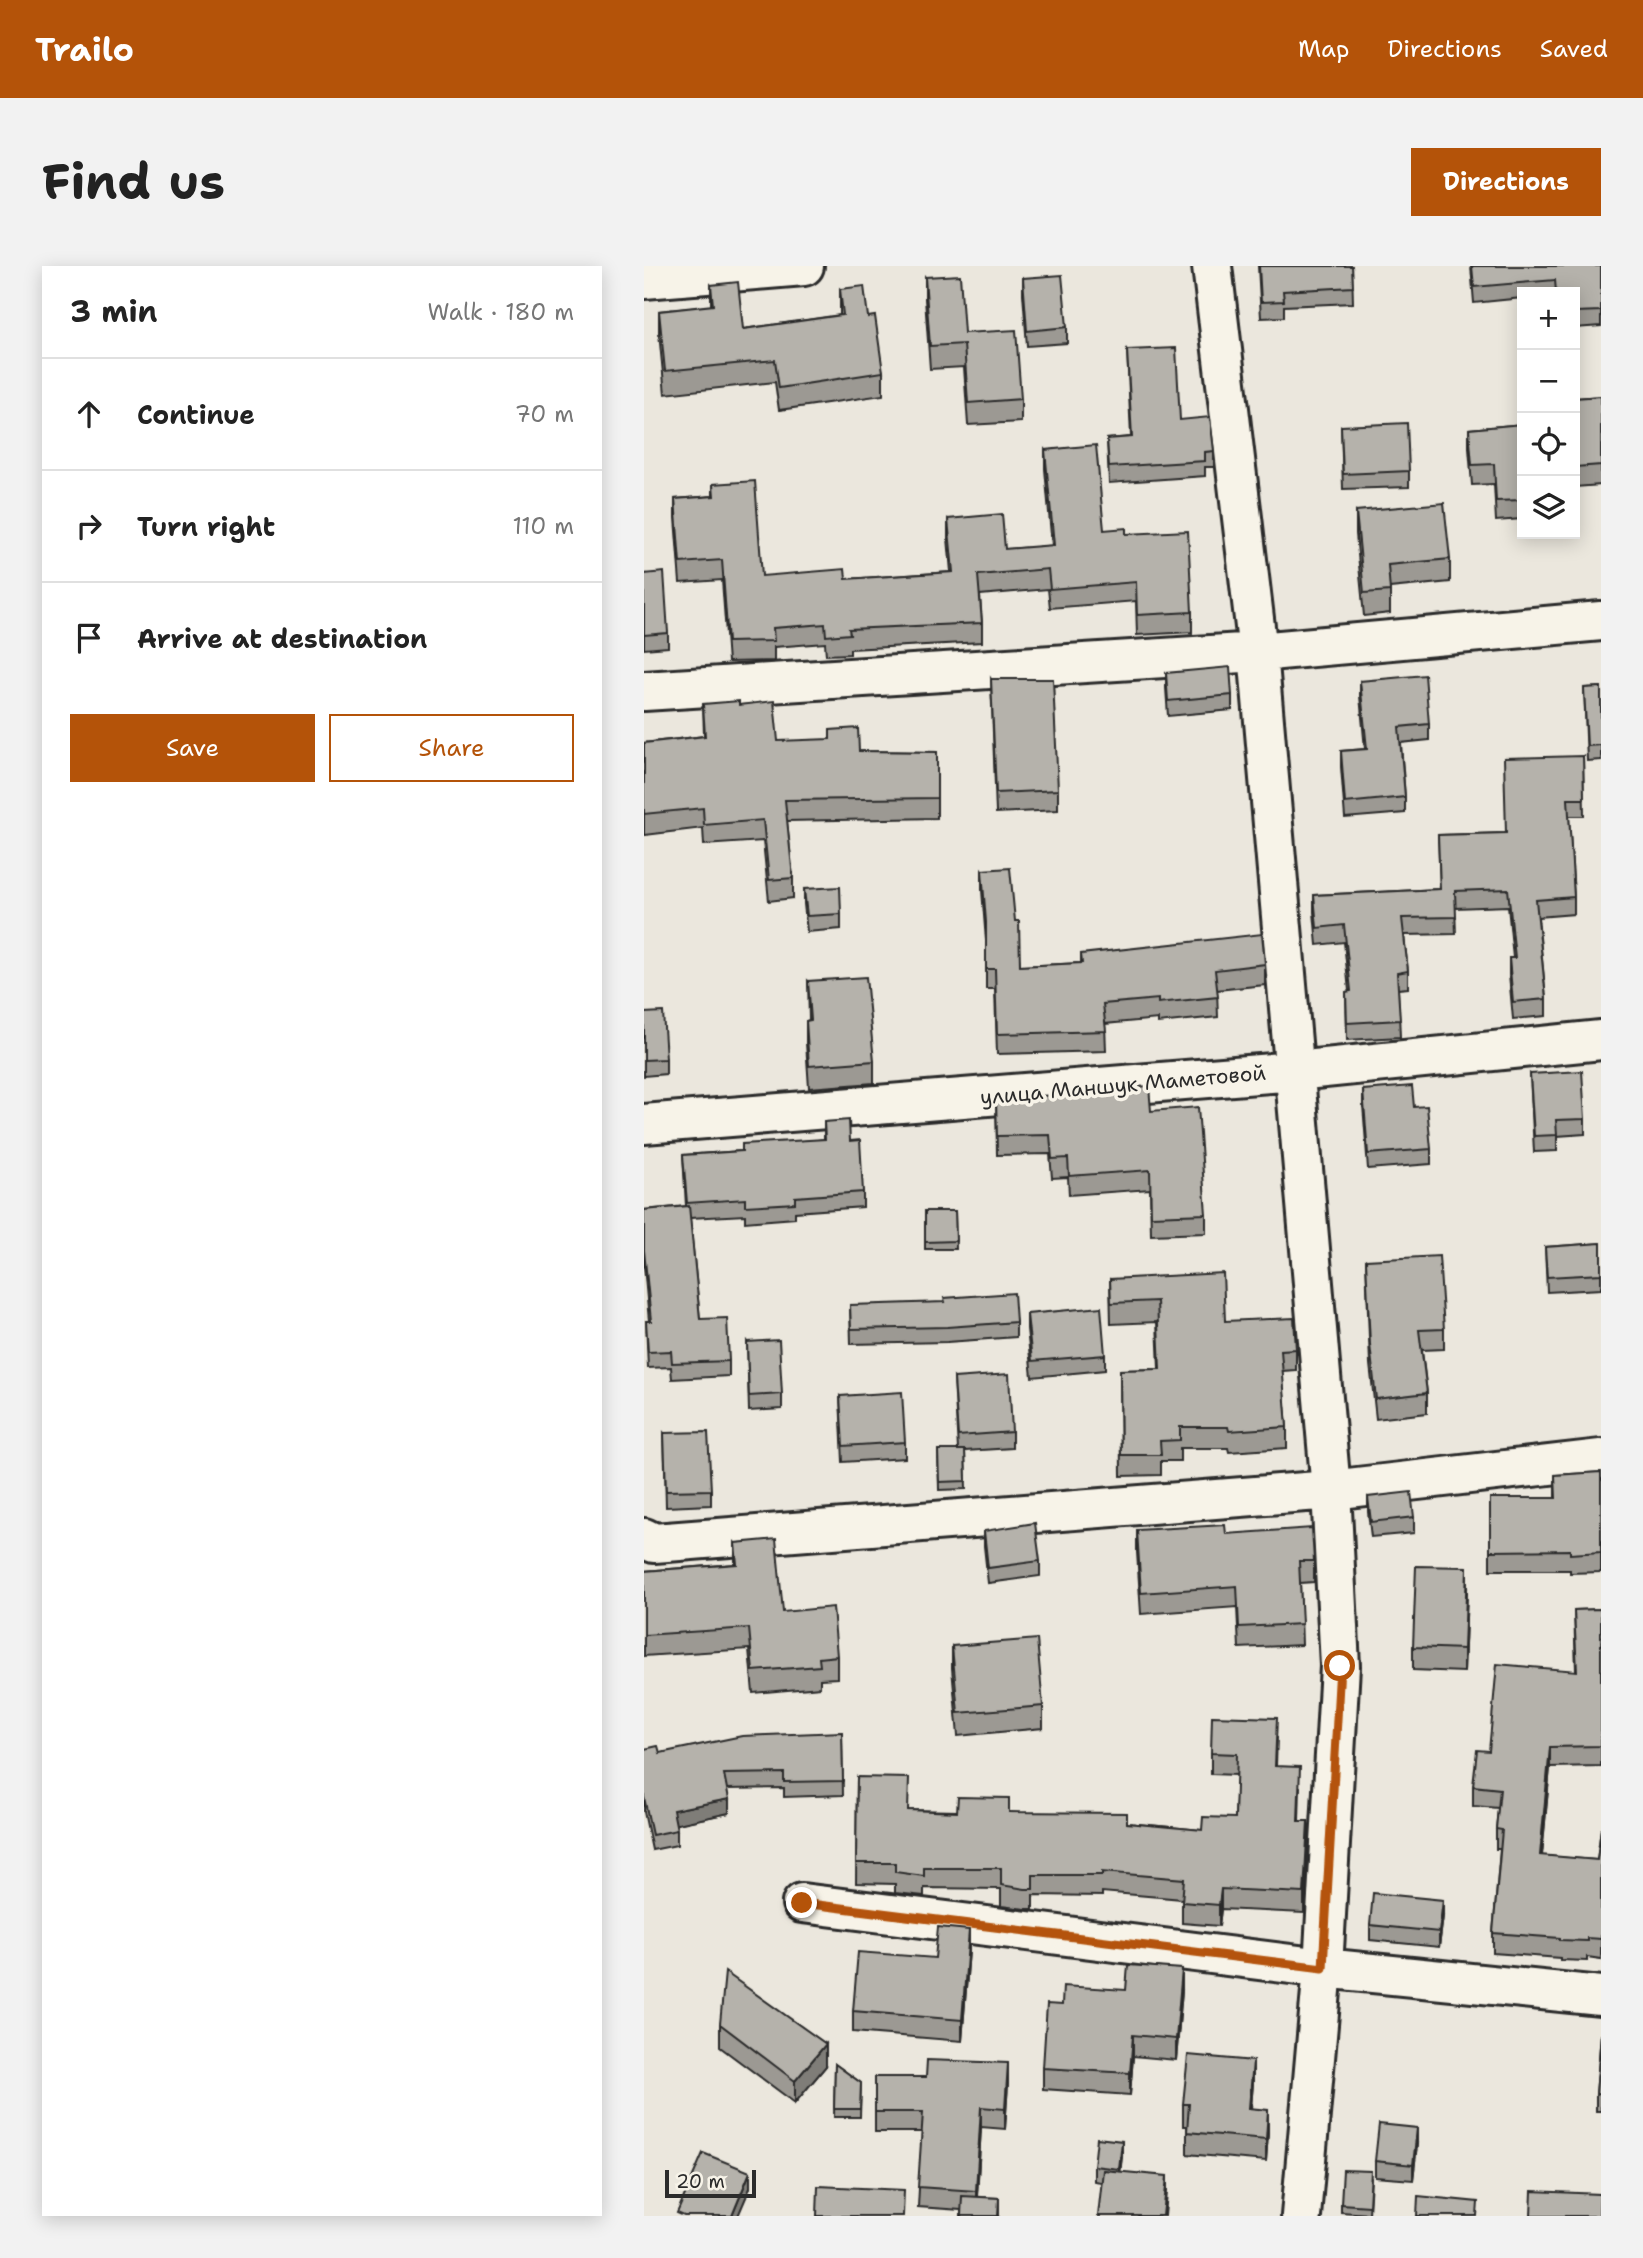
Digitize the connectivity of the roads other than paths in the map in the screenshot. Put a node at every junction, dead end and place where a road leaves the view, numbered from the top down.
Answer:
1 (804, 266) edge
2 (1212, 266) edge
3 (644, 279) edge
4 (1601, 621) edge
5 (1258, 652) junction
6 (644, 691) edge
7 (1601, 1040) edge
8 (1295, 1072) junction
9 (644, 1124) edge
10 (1601, 1458) edge
11 (1331, 1490) junction
12 (644, 1538) edge
13 (802, 1903) dead end
14 (1323, 1968) junction
15 (1601, 1996) edge
16 (1301, 2216) edge

1 - 3 street
2 - 5 street
4 - 5 street
5 - 6 street
5 - 8 street
7 - 8 street, улица Маншук Маметовой
8 - 9 street, улица Маншук Маметовой
8 - 11 street
10 - 11 street
11 - 12 street
11 - 14 street
13 - 14 street
14 - 15 street
14 - 16 street

